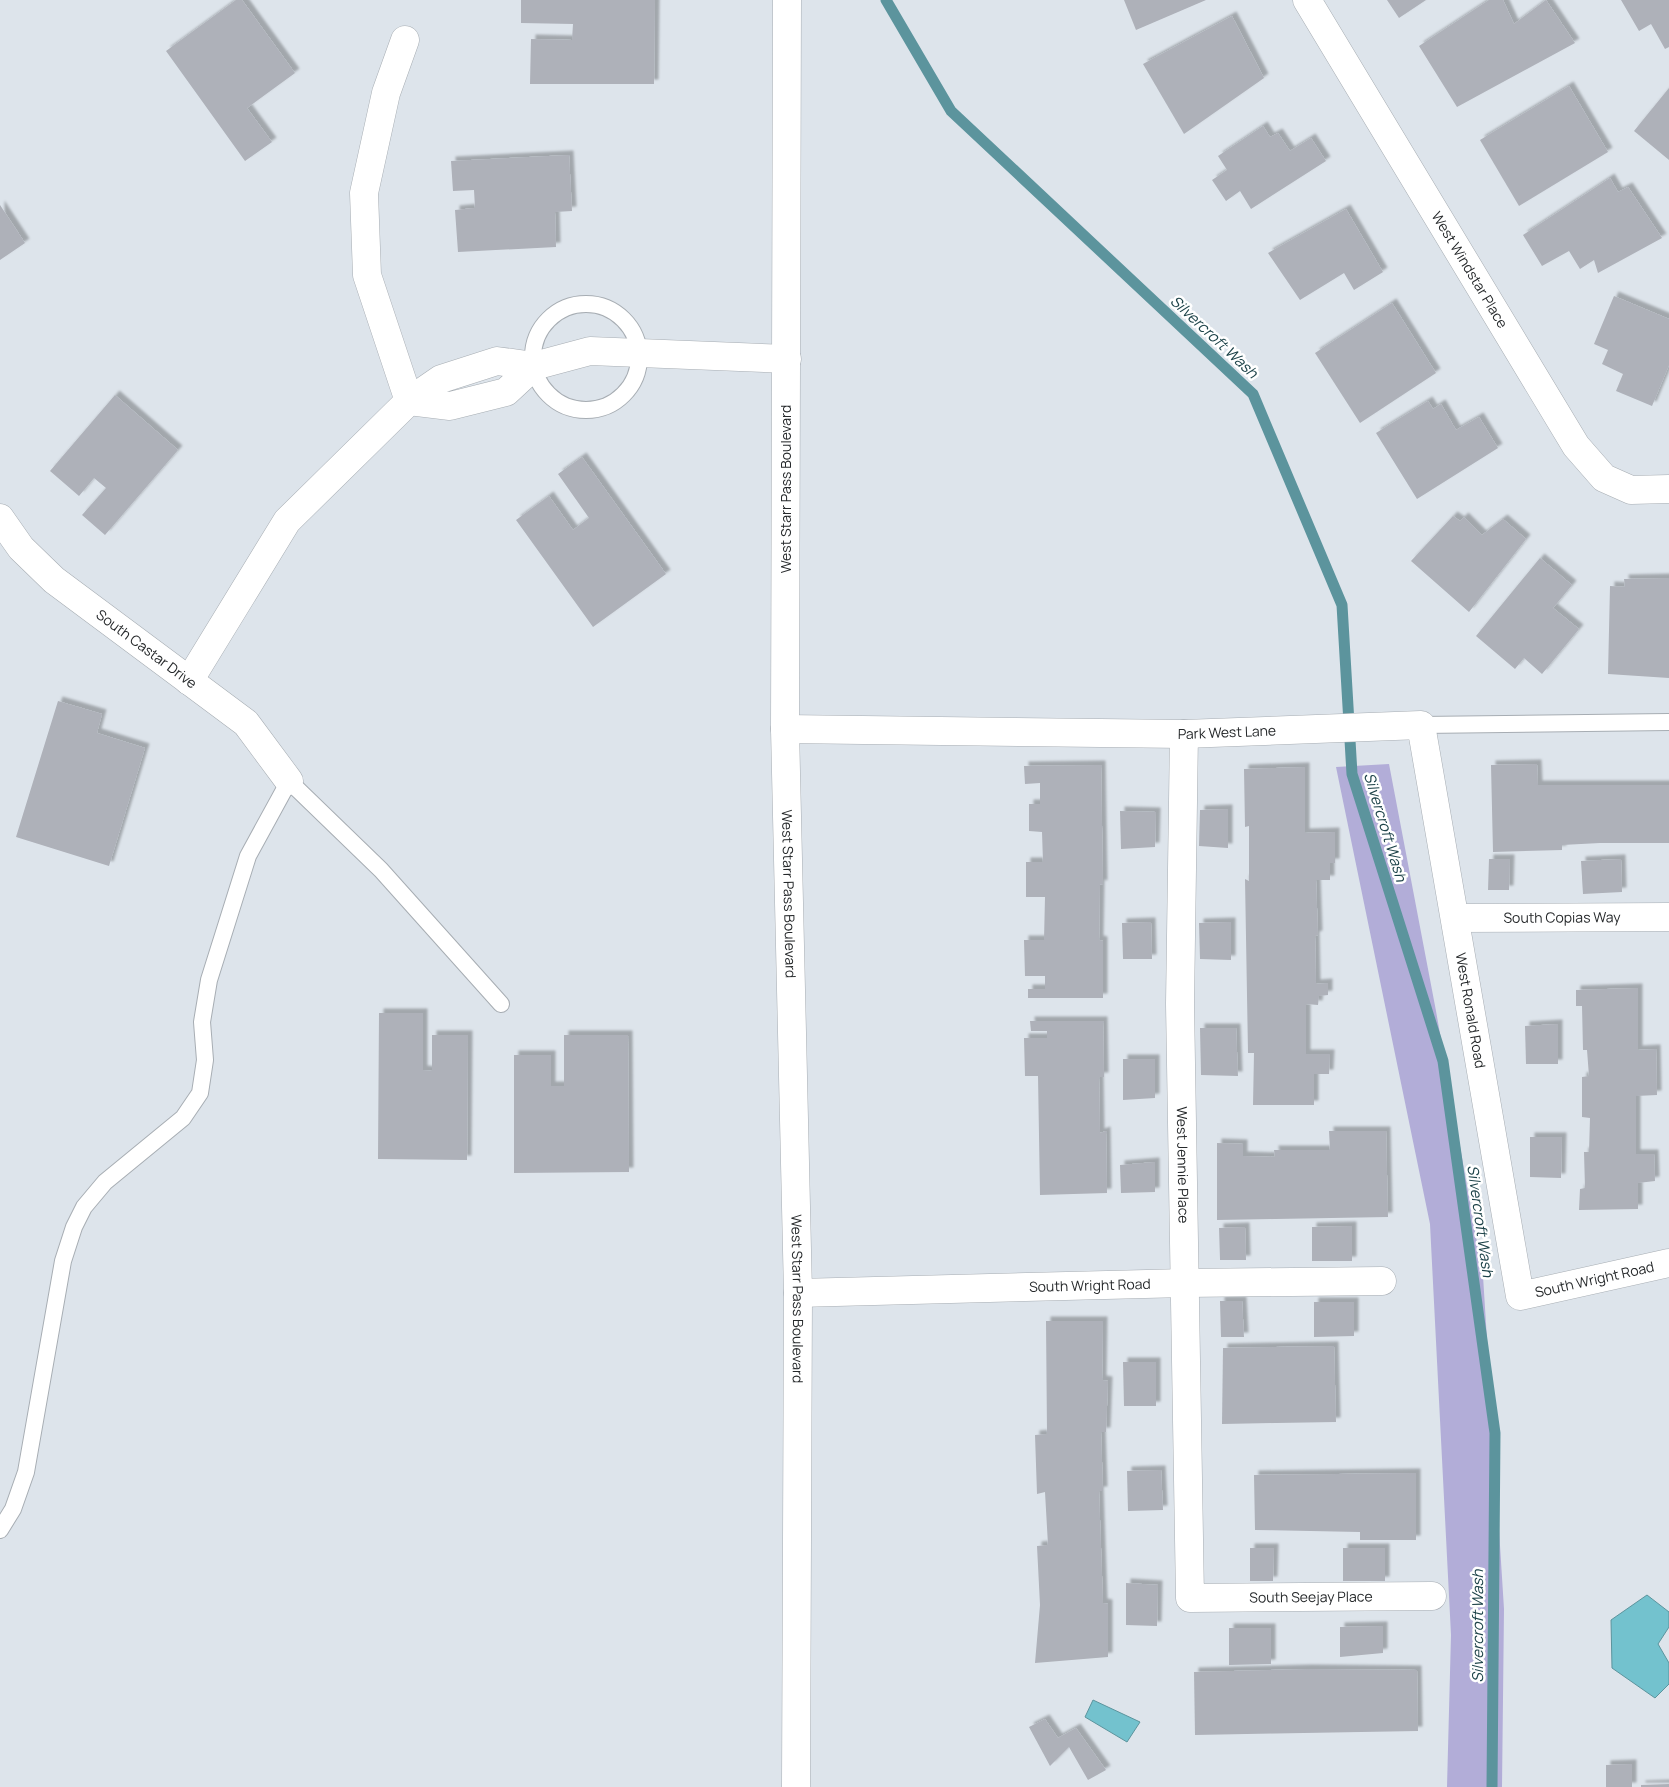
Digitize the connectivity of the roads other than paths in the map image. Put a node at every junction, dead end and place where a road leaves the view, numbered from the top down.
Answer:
1 (787, 0) edge
2 (1307, 0) edge
3 (405, 40) dead end
4 (640, 352) junction
5 (787, 359) junction
6 (534, 366) junction
7 (409, 401) junction
8 (1669, 489) edge
9 (0, 518) edge
10 (189, 680) junction
11 (1669, 722) edge
12 (1421, 725) junction
13 (785, 729) junction
14 (1184, 734) junction
15 (289, 781) junction
16 (1669, 917) edge
17 (1456, 918) junction
18 (501, 1004) dead end
19 (1669, 1263) edge
20 (1382, 1281) dead end
21 (1185, 1283) junction
22 (798, 1292) junction
23 (1520, 1296) joint
24 (0, 1530) edge
25 (1432, 1596) dead end
26 (1190, 1598) joint
27 (796, 1787) edge

1 - 5 street, West Starr Pass Boulevard
2 - 8 street, West Windstar Place
3 - 7 street
4 - 5 street
4 - 6 street
4 - 6 lane
4 - 6 lane
5 - 13 street, West Starr Pass Boulevard
6 - 7 street
7 - 10 street
9 - 10 street, South Castar Drive
10 - 15 street, South Castar Drive
11 - 12 lane, Park West Lane
12 - 14 street, Park West Lane
12 - 17 street, West Ronald Road
13 - 14 street, Park West Lane
13 - 22 street, West Starr Pass Boulevard
14 - 21 street, West Jennie Place
15 - 18 lane
15 - 24 lane
16 - 17 street, South Copias Way
17 - 23 street, West Ronald Road
19 - 23 street, South Wright Road
20 - 21 street, South Wright Road
21 - 22 street, South Wright Road
21 - 26 street, West Jennie Place
22 - 27 street, West Starr Pass Boulevard
25 - 26 street, South Seejay Place

